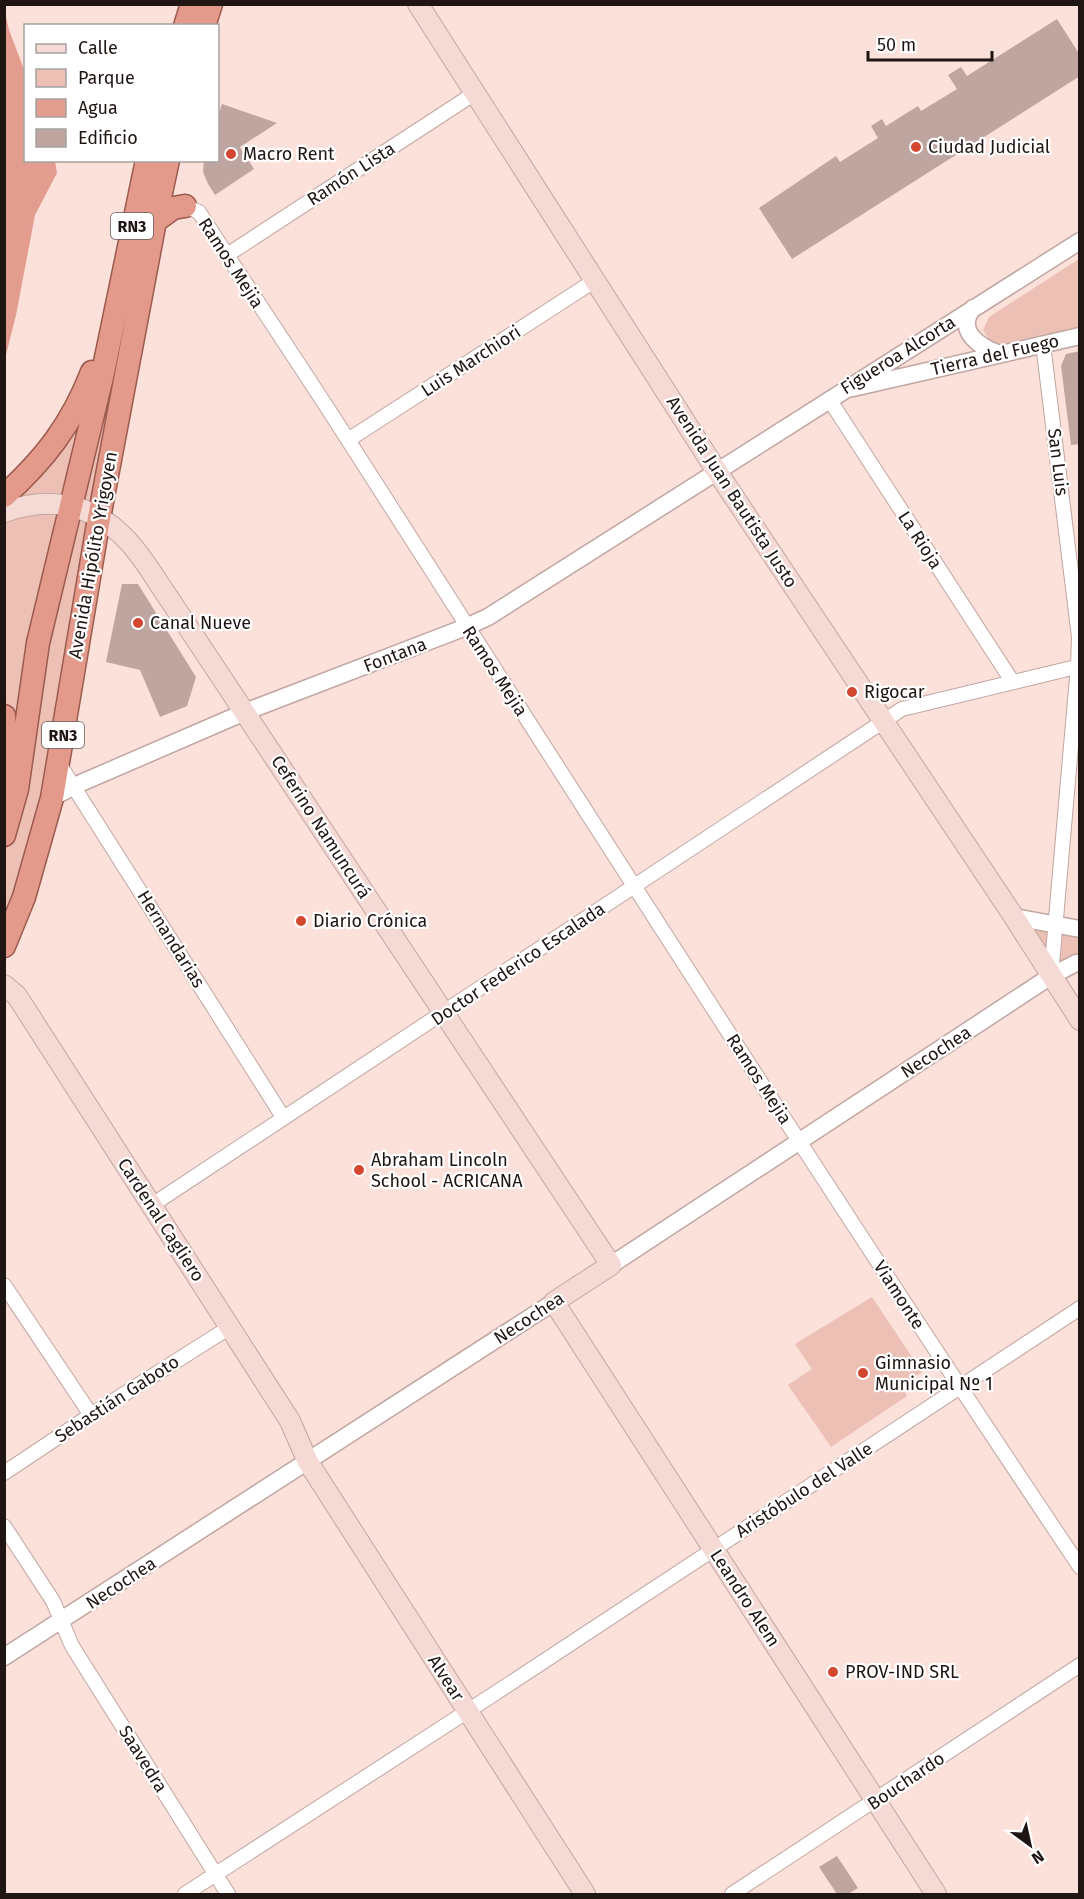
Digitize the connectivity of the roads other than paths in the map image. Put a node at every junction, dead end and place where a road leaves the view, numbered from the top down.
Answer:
1 (192, 4) edge
2 (211, 4) edge
3 (418, 4) edge
4 (186, 24) edge
5 (205, 24) edge
6 (475, 93) junction
7 (147, 162) edge
8 (168, 162) edge
9 (185, 206) joint
10 (155, 221) junction
11 (1080, 241) edge
12 (226, 255) junction
13 (594, 281) junction
14 (119, 291) junction
15 (973, 308) junction
16 (1080, 336) edge
17 (1043, 344) junction
18 (1000, 354) junction
19 (835, 395) junction
20 (348, 440) junction
21 (716, 470) junction
22 (4, 496) edge
23 (71, 505) junction
24 (4, 512) edge
25 (99, 518) junction
26 (466, 627) junction
27 (1079, 666) edge
28 (1012, 681) junction
29 (245, 712) junction
30 (4, 716) edge
31 (883, 721) junction
32 (58, 761) junction
33 (4, 779) edge
34 (74, 786) junction
35 (52, 798) junction
36 (4, 835) edge
37 (635, 886) junction
38 (1014, 917) junction
39 (1055, 925) junction
40 (1080, 929) edge
41 (4, 946) edge
42 (1080, 963) edge
43 (1051, 976) junction
44 (4, 984) edge
45 (444, 1013) junction
46 (1080, 1020) edge
47 (284, 1117) junction
48 (800, 1141) junction
49 (152, 1205) junction
50 (610, 1265) junction
51 (4, 1286) edge
52 (554, 1302) junction
53 (1080, 1308) edge
54 (230, 1327) junction
55 (959, 1388) junction
56 (91, 1415) junction
57 (308, 1462) junction
58 (4, 1473) edge
59 (4, 1526) edge
60 (714, 1550) junction
61 (1080, 1567) edge
62 (61, 1621) junction
63 (4, 1657) edge
64 (1080, 1665) edge
65 (468, 1711) junction
66 (876, 1801) junction
67 (216, 1875) junction
68 (185, 1894) edge
69 (228, 1894) edge
70 (585, 1894) edge
71 (732, 1894) edge
72 (936, 1894) edge

1 - 4 highway
2 - 5 highway
3 - 6 main road, Avenida Juan Bautista Justo
6 - 12 street, Ramón Lista
6 - 13 main road, Avenida Juan Bautista Justo
7 - 14 highway, RN3
8 - 10 highway, Avenida Hipólito Yrigoyen / RN3
9 - 10 highway
9 - 12 street, Ramos Mejia
10 - 25 highway, Avenida Hipólito Yrigoyen / RN3
11 - 15 street, Figueroa Alcorta
12 - 20 street, Ramos Mejia
13 - 20 street, Luis Marchiori
13 - 21 main road, Avenida Juan Bautista Justo
14 - 22 highway, RN3
14 - 23 highway
15 - 18 street
15 - 19 street, Figueroa Alcorta
16 - 17 street, Tierra del Fuego
17 - 18 street, Tierra del Fuego
17 - 27 street, San Luis
18 - 19 street, Tierra del Fuego
19 - 21 street, Figueroa Alcorta
19 - 28 street, La Rioja
20 - 26 street, Ramos Mejia
21 - 26 street, Fontana
21 - 31 main road, Avenida Juan Bautista Justo
23 - 24 main road
23 - 25 main road, Ceferino Namuncurá
23 - 36 highway
25 - 29 main road, Ceferino Namuncurá
25 - 32 highway, Avenida Hipólito Yrigoyen / RN3
26 - 29 street, Fontana
26 - 37 street, Ramos Mejia
27 - 28 street, Doctor Federico Escalada
27 - 39 street, San Luis
28 - 31 street, Doctor Federico Escalada
29 - 34 street, Fontana
29 - 45 main road, Ceferino Namuncurá
30 - 33 highway
31 - 37 street, Doctor Federico Escalada
31 - 38 main road, Avenida Juan Bautista Justo
32 - 34 street, Hernandarias
32 - 35 highway, Avenida Hipólito Yrigoyen / RN3
34 - 35 street, Fontana
34 - 47 street, Hernandarias
35 - 41 highway, Avenida Hipólito Yrigoyen / RN3
37 - 45 street, Doctor Federico Escalada
37 - 48 street, Ramos Mejia
38 - 39 street
38 - 43 main road, Avenida Juan Bautista Justo
39 - 40 street
39 - 43 street, San Luis
42 - 43 street, Necochea
43 - 46 main road, Avenida Juan Bautista Justo
43 - 48 street, Necochea
44 - 49 main road, Cardenal Cagliero
45 - 47 street, Doctor Federico Escalada
45 - 50 main road, Ceferino Namuncurá
47 - 49 street, Doctor Federico Escalada
48 - 50 street, Necochea
48 - 55 street, Viamonte
49 - 54 main road, Cardenal Cagliero
50 - 52 main road, Necochea
51 - 56 street
52 - 57 street, Necochea
52 - 60 main road, Leandro Alem
53 - 55 street, Aristóbulo del Valle
54 - 56 street, Sebastián Gaboto
54 - 57 main road, Cardenal Cagliero
55 - 60 street, Aristóbulo del Valle
55 - 61 street, Viamonte
56 - 58 street, Sebastián Gaboto
57 - 62 street, Necochea
57 - 65 main road, Alvear
59 - 62 street, Saavedra
60 - 65 street, Aristóbulo del Valle
60 - 66 main road, Leandro Alem
62 - 63 street, Necochea
62 - 67 street, Saavedra
64 - 66 street, Bouchardo
65 - 67 street, Aristóbulo del Valle
65 - 70 main road, Alvear
66 - 71 street, Bouchardo
66 - 72 main road, Leandro Alem
67 - 68 street, Aristóbulo del Valle
67 - 69 street, Saavedra

